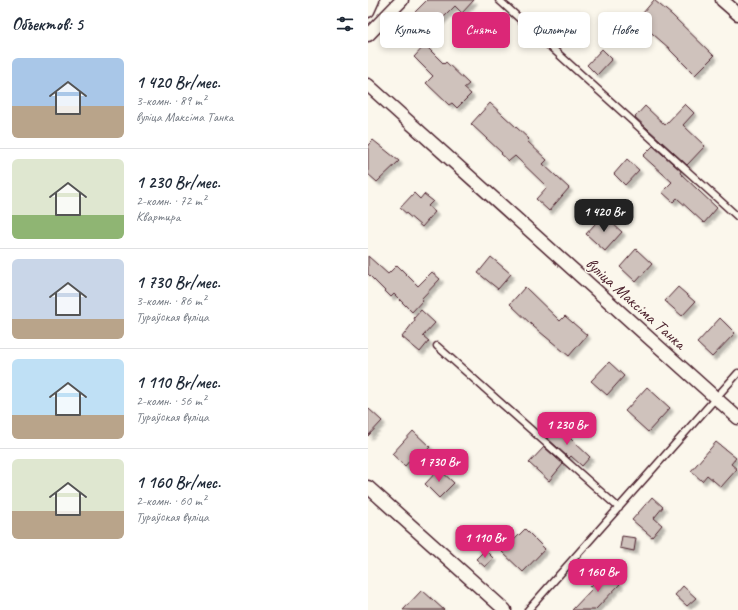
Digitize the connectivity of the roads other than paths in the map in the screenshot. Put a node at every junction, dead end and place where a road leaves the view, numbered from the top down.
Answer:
1 (373, 0) edge
2 (402, 0) edge
3 (499, 0) edge
4 (722, 0) edge
5 (368, 11) edge
6 (738, 14) edge
7 (368, 35) edge
8 (368, 86) edge
9 (738, 217) edge
10 (437, 346) dead end
11 (738, 373) edge
12 (716, 398) junction
13 (738, 418) edge
14 (368, 488) edge
15 (619, 508) junction
16 (505, 610) edge
17 (528, 610) edge

1 - 5 street
2 - 7 street
3 - 9 lane
4 - 6 street
8 - 12 street, вуліца Максіма Танка
10 - 15 lane
11 - 12 lane
12 - 13 street, вуліца Максіма Танка
12 - 15 lane
14 - 16 street
15 - 17 lane

